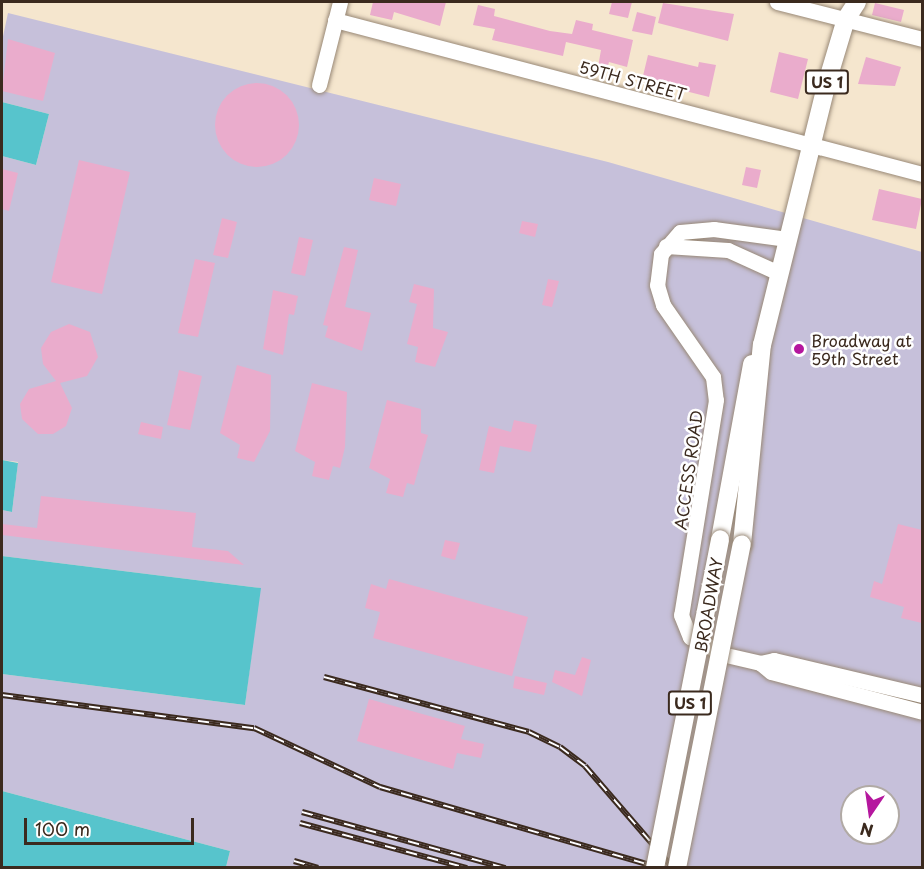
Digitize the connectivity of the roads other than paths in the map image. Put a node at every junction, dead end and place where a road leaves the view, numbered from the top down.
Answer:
1 (340, 2) edge
2 (777, 2) edge
3 (857, 2) edge
4 (846, 10) edge
5 (335, 20) junction
6 (922, 39) edge
7 (319, 85) dead end
8 (810, 145) junction
9 (922, 174) edge
10 (787, 239) junction
11 (666, 246) junction
12 (779, 273) junction
13 (762, 345) junction
14 (760, 663) junction
15 (922, 695) edge
16 (922, 712) edge
17 (655, 867) edge
18 (677, 867) edge

1 - 5 street
2 - 4 street
3 - 4 main road, BROADWAY / US 1
4 - 6 street
4 - 8 main road, BROADWAY / US 1
5 - 7 street
5 - 8 street, 59TH STREET
8 - 9 street, 59TH STREET
8 - 10 main road, BROADWAY / US 1
10 - 11 street
10 - 12 main road, BROADWAY / US 1
11 - 12 street
11 - 14 street, ACCESS ROAD
12 - 13 main road, BROADWAY / US 1
13 - 17 main road, BROADWAY / US 1, bridge
13 - 18 main road, BROADWAY / US 1, bridge
14 - 15 street
14 - 16 street

